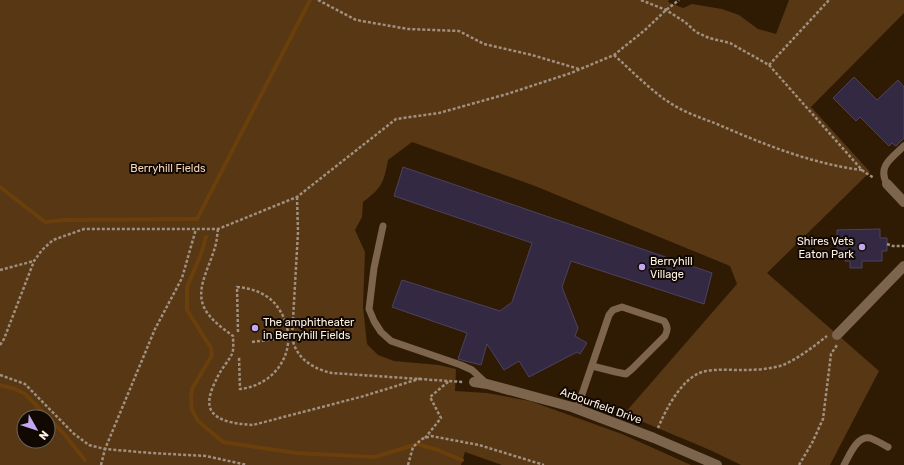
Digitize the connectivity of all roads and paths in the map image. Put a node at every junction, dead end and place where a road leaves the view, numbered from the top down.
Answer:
1 (318, 0) edge
2 (641, 0) edge
3 (679, 0) edge
4 (829, 0) edge
5 (666, 10) junction
6 (614, 54) junction
7 (769, 65) junction
8 (580, 69) junction
9 (904, 146) edge
10 (862, 170) junction
11 (887, 184) junction
12 (297, 197) junction
13 (904, 202) edge
14 (383, 226) dead end
15 (196, 229) junction
16 (218, 229) junction
17 (887, 244) dead end
18 (904, 246) edge
19 (34, 261) junction
20 (904, 266) edge
21 (0, 270) edge
22 (238, 332) dead end
23 (837, 335) junction
24 (290, 337) junction
25 (252, 342) dead end
26 (0, 345) edge
27 (239, 356) dead end
28 (592, 366) junction
29 (0, 375) edge
30 (422, 378) junction
31 (449, 381) junction
32 (474, 382) joint
33 (487, 384) junction
34 (577, 409) junction
35 (425, 438) junction
36 (654, 438) junction
37 (888, 447) dead end
38 (105, 449) junction
39 (101, 465) edge
40 (246, 465) edge
41 (408, 465) edge
42 (544, 465) edge
43 (717, 465) edge
44 (799, 465) edge
45 (844, 465) edge

1 - 8 path
2 - 5 path
3 - 5 path
4 - 7 path
5 - 6 path
5 - 7 path
6 - 8 path
6 - 10 path
7 - 10 path
8 - 12 path
9 - 11 lane
10 - 11 path
11 - 13 street
12 - 16 path
12 - 24 path
14 - 33 lane
15 - 16 path
15 - 19 path
15 - 38 path
16 - 30 path
17 - 18 path
19 - 21 path
19 - 26 path
20 - 23 street
22 - 24 path
23 - 36 path
23 - 44 path
24 - 25 path
24 - 27 path
24 - 30 path
28 - 28 lane
28 - 34 lane
29 - 38 path
30 - 31 path
31 - 32 path
31 - 35 path
32 - 33 street, Arbourfield Drive
33 - 34 street, Arbourfield Drive
34 - 36 street, Arbourfield Drive
35 - 41 path
35 - 42 path
36 - 43 street, Arbourfield Drive
37 - 45 lane
38 - 39 path
38 - 40 path

